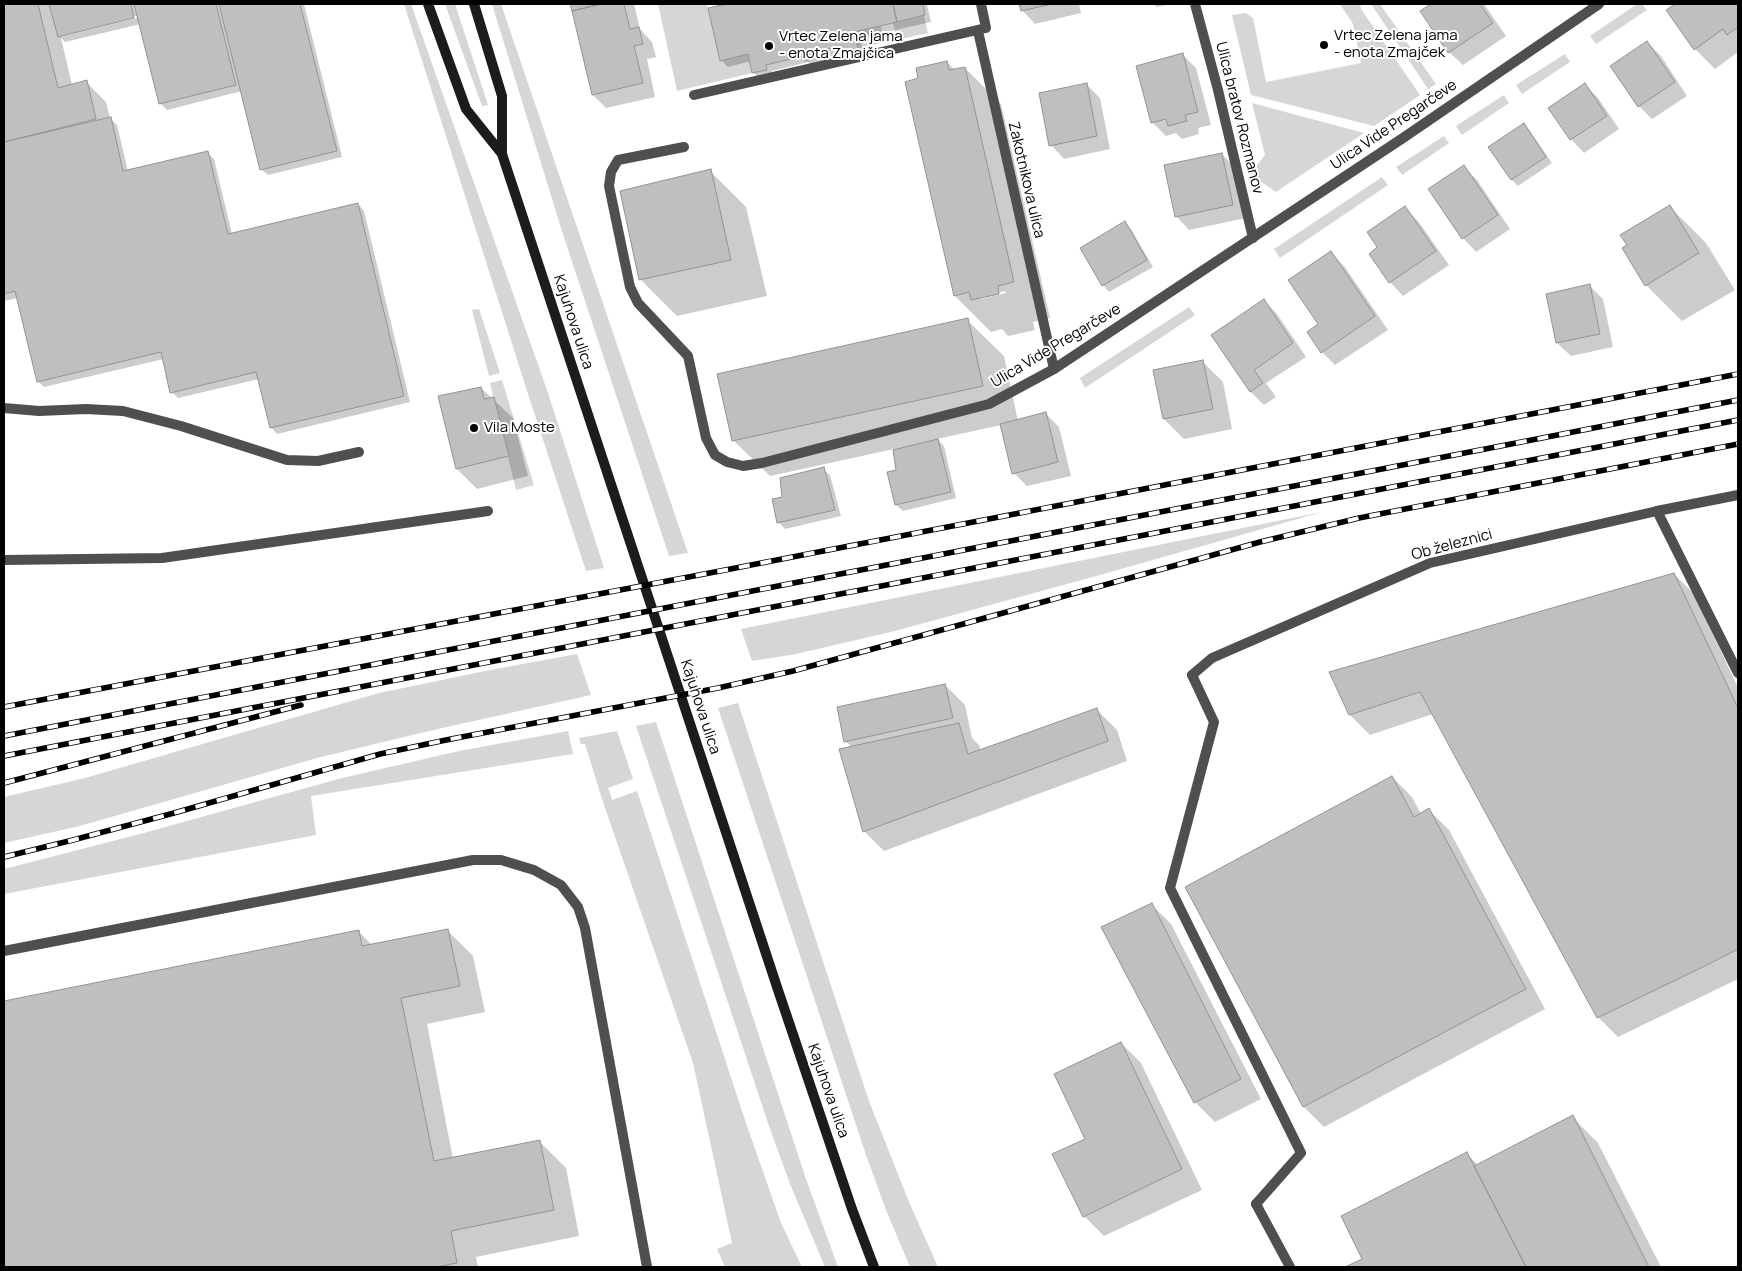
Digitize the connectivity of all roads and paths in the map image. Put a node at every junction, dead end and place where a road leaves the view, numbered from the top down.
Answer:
1 (428, 4) edge
2 (474, 4) edge
3 (981, 4) edge
4 (1195, 4) edge
5 (1599, 4) edge
6 (978, 31) junction
7 (694, 95) dead end
8 (684, 147) dead end
9 (502, 154) junction
10 (1253, 238) junction
11 (1054, 369) junction
12 (4, 408) edge
13 (359, 452) dead end
14 (1738, 495) edge
15 (488, 511) dead end
16 (1657, 511) junction
17 (4, 560) edge
18 (1738, 673) edge
19 (4, 951) edge
20 (647, 1267) edge
21 (874, 1267) edge
22 (1290, 1267) edge

1 - 9 main road, Kajuhova ulica
2 - 9 main road, Kajuhova ulica
3 - 6 street, Zakotnikova ulica
4 - 10 street, Ulica bratov Rozmanov
5 - 10 street, Ulica Vide Pregarčeve
6 - 7 street
6 - 11 street, Zakotnikova ulica
8 - 11 street, Ulica Vide Pregarčeve
9 - 21 main road, Kajuhova ulica
10 - 11 street, Ulica Vide Pregarčeve
12 - 13 street
14 - 16 street, Ob železnici
15 - 17 street
16 - 18 street
16 - 22 street, Ob železnici
19 - 20 street

